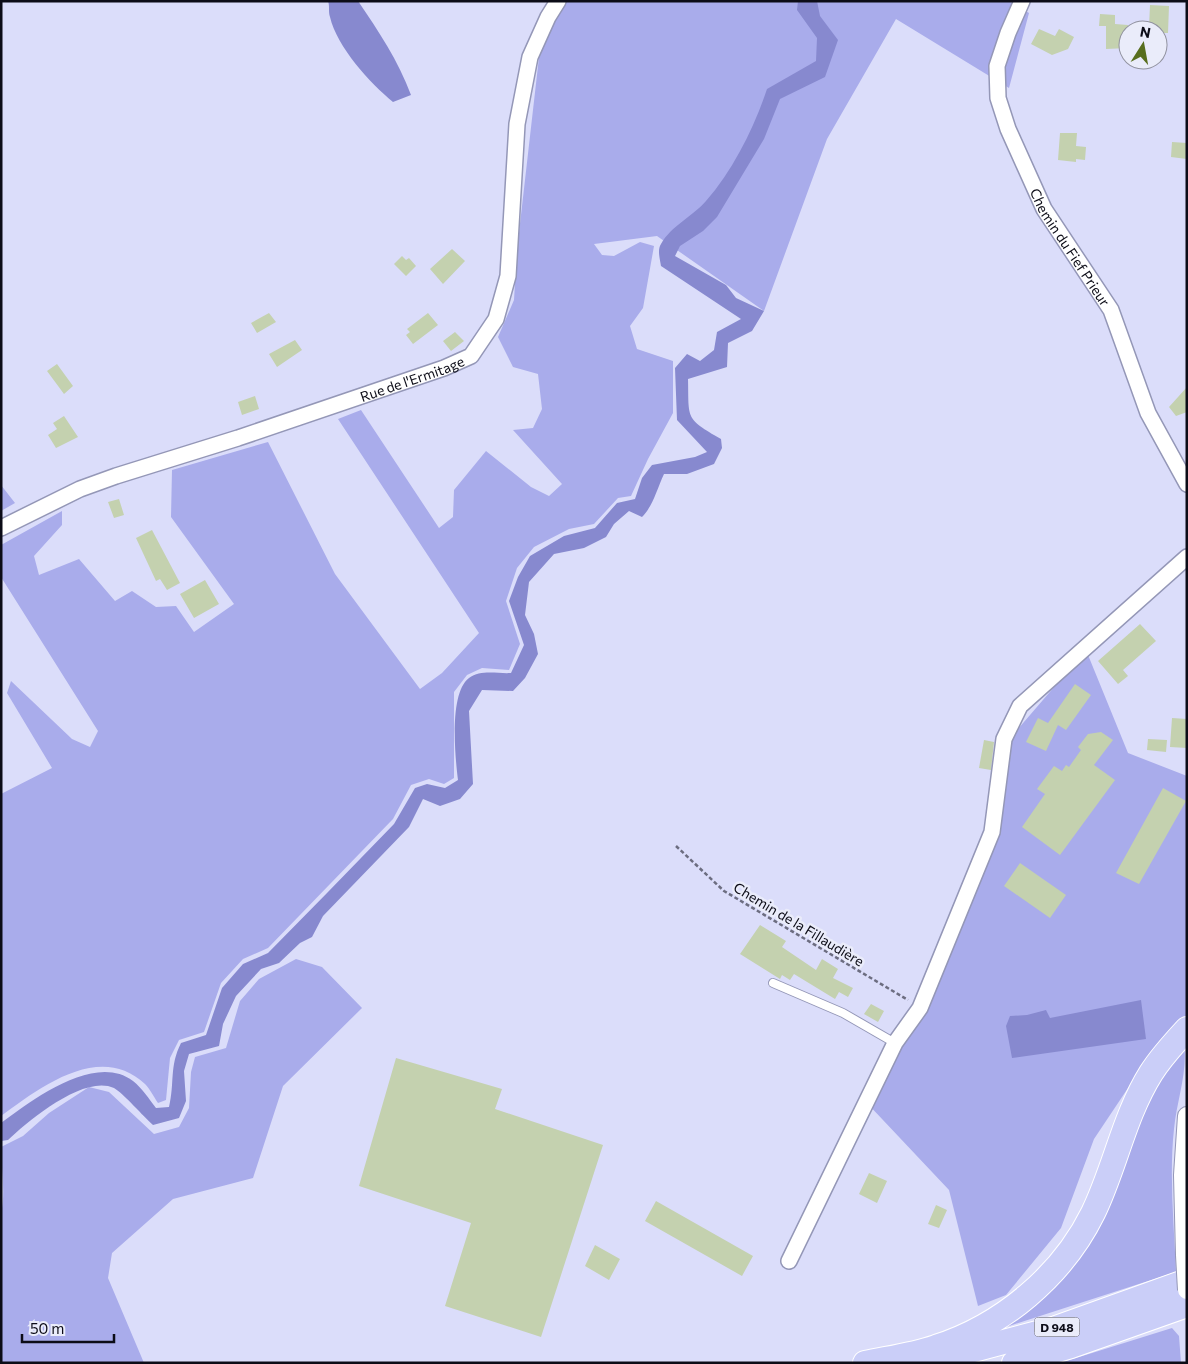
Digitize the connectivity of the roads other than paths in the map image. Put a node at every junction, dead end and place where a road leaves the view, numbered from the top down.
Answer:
1 (558, 1) edge
2 (1022, 1) edge
3 (1187, 484) edge
4 (1, 528) edge
5 (1187, 557) edge
6 (773, 983) dead end
7 (1187, 1029) edge
8 (894, 1043) junction
9 (1187, 1116) edge
10 (789, 1261) dead end
11 (1187, 1281) edge
12 (1187, 1290) edge
13 (1187, 1305) edge
14 (865, 1363) edge
15 (924, 1363) edge
16 (1014, 1363) edge

1 - 4 street, Rue de l'Ermitage
2 - 3 street, Chemin du Fief Prieur
5 - 8 street
6 - 8 lane
7 - 14 highway
8 - 10 street
9 - 12 street, bridge
11 - 15 highway, D 948
13 - 16 highway, D 948

